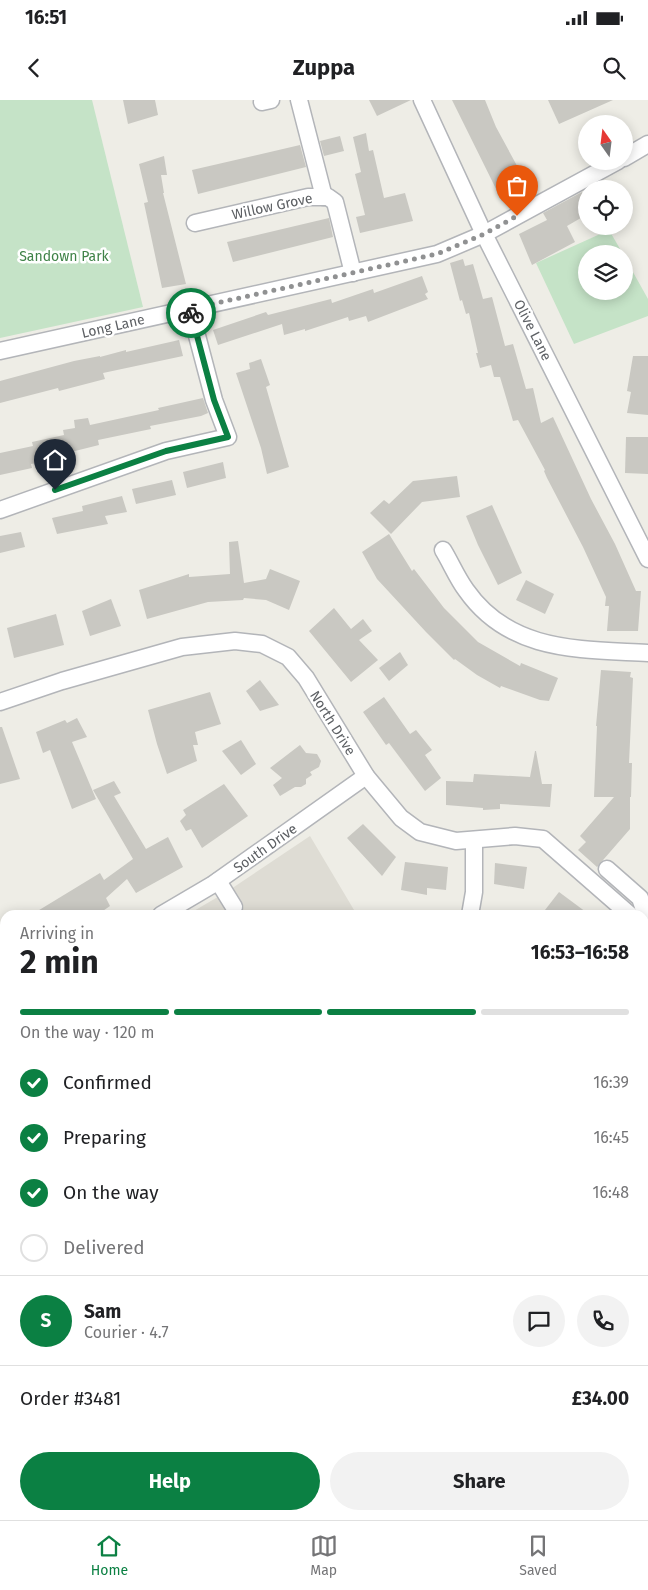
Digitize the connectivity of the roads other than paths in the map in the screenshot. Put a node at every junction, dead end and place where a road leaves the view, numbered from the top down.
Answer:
1 (298, 100) edge
2 (422, 100) edge
3 (648, 144) edge
4 (633, 153) edge
5 (601, 170) edge
6 (324, 197) junction
7 (195, 223) dead end
8 (484, 234) junction
9 (353, 273) junction
10 (190, 309) junction
11 (0, 351) edge
12 (0, 510) edge
13 (443, 550) dead end
14 (648, 559) edge
15 (648, 652) edge
16 (0, 702) edge
17 (366, 776) junction
18 (474, 840) junction
19 (607, 869) dead end
20 (218, 881) junction
21 (234, 908) dead end
22 (169, 910) edge
23 (471, 910) edge
24 (624, 910) edge
25 (644, 910) edge

1 - 6 street
2 - 8 street, Olive Lane
3 - 4 street
5 - 8 street, Long Lane
6 - 7 street, Willow Grove
6 - 9 street, Willow Grove
8 - 9 street, Long Lane
8 - 14 street, Olive Lane
9 - 10 street, Long Lane
10 - 11 street, Long Lane
10 - 12 street
13 - 15 street
16 - 17 street, North Drive
17 - 18 street, North Drive
17 - 20 street, South Drive
18 - 23 street
18 - 24 street, North Drive
19 - 25 street
20 - 21 street
20 - 22 street, South Drive

